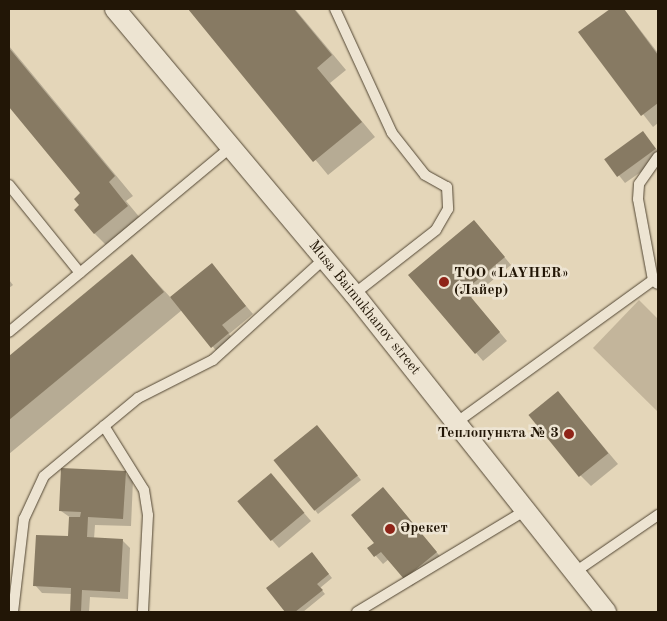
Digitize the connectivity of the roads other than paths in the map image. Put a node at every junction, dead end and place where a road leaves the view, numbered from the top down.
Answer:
1 (115, 9) edge
2 (335, 9) edge
3 (229, 149) junction
4 (658, 157) edge
5 (9, 185) edge
6 (324, 259) junction
7 (80, 273) junction
8 (656, 282) edge
9 (354, 294) junction
10 (9, 332) edge
11 (457, 422) junction
12 (104, 426) junction
13 (526, 510) junction
14 (658, 515) edge
15 (575, 572) junction
16 (13, 612) edge
17 (143, 612) edge
18 (357, 612) edge
19 (606, 612) edge

1 - 3 street, Musa Baimukhanov street
2 - 9 lane
3 - 6 street, Musa Baimukhanov street
3 - 7 lane
4 - 8 lane
5 - 7 lane
6 - 9 street, Musa Baimukhanov street
6 - 12 lane
7 - 10 lane
8 - 11 lane
9 - 11 street, Musa Baimukhanov street
11 - 13 street, Musa Baimukhanov street
12 - 16 lane
12 - 17 lane
13 - 15 street, Musa Baimukhanov street
13 - 18 lane
14 - 15 lane
15 - 19 street, Musa Baimukhanov street

